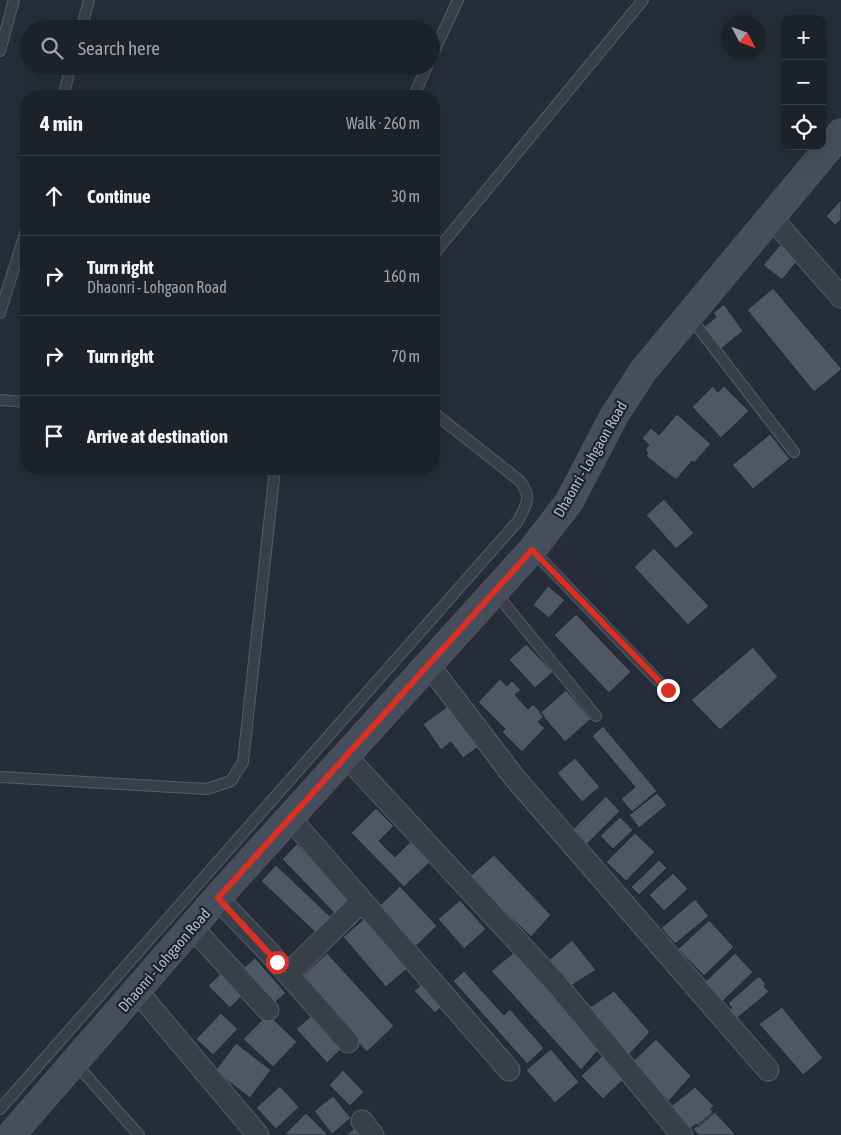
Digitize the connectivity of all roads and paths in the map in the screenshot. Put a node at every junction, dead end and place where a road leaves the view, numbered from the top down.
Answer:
1 (14, 0) edge
2 (89, 0) edge
3 (458, 0) edge
4 (643, 0) edge
5 (83, 20) edge
6 (440, 39) edge
7 (0, 51) edge
8 (69, 75) edge
9 (424, 75) edge
10 (65, 90) edge
11 (417, 90) edge
12 (841, 133) edge
13 (771, 217) junction
14 (440, 247) edge
15 (20, 249) edge
16 (841, 297) edge
17 (0, 313) edge
18 (689, 316) junction
19 (0, 400) edge
20 (20, 402) edge
21 (440, 418) edge
22 (794, 452) dead end
23 (274, 475) edge
24 (532, 550) junction
25 (494, 592) junction
26 (428, 664) junction
27 (668, 690) dead end
28 (596, 716) dead end
29 (345, 755) junction
30 (0, 778) edge
31 (290, 818) junction
32 (218, 898) junction
33 (362, 901) junction
34 (193, 928) junction
35 (288, 974) junction
36 (137, 991) junction
37 (268, 1010) dead end
38 (348, 1042) dead end
39 (74, 1062) junction
40 (509, 1070) dead end
41 (768, 1070) dead end
42 (0, 1109) edge
43 (11, 1135) edge
44 (139, 1135) edge
45 (258, 1135) edge
46 (682, 1135) edge

1 - 7 lane
2 - 5 lane
3 - 6 lane
4 - 14 lane
8 - 10 lane
9 - 11 lane
12 - 13 main road, Dhaonri - Lohgaon Road
13 - 16 street
13 - 18 main road, Dhaonri - Lohgaon Road
15 - 17 lane
18 - 22 lane
18 - 24 main road, Dhaonri - Lohgaon Road
19 - 20 lane
21 - 42 lane
23 - 30 lane
24 - 25 main road, Dhaonri - Lohgaon Road
24 - 27 lane
25 - 26 main road, Dhaonri - Lohgaon Road
25 - 28 lane
26 - 29 main road, Dhaonri - Lohgaon Road
26 - 41 street
29 - 31 main road, Dhaonri - Lohgaon Road
29 - 46 street
31 - 32 main road, Dhaonri - Lohgaon Road
31 - 33 street
32 - 34 main road, Dhaonri - Lohgaon Road
32 - 35 street
33 - 35 street
33 - 40 street
34 - 36 main road, Dhaonri - Lohgaon Road
34 - 37 street
35 - 38 street
36 - 39 main road, Dhaonri - Lohgaon Road
36 - 45 street
39 - 43 main road, Dhaonri - Lohgaon Road
39 - 44 lane

